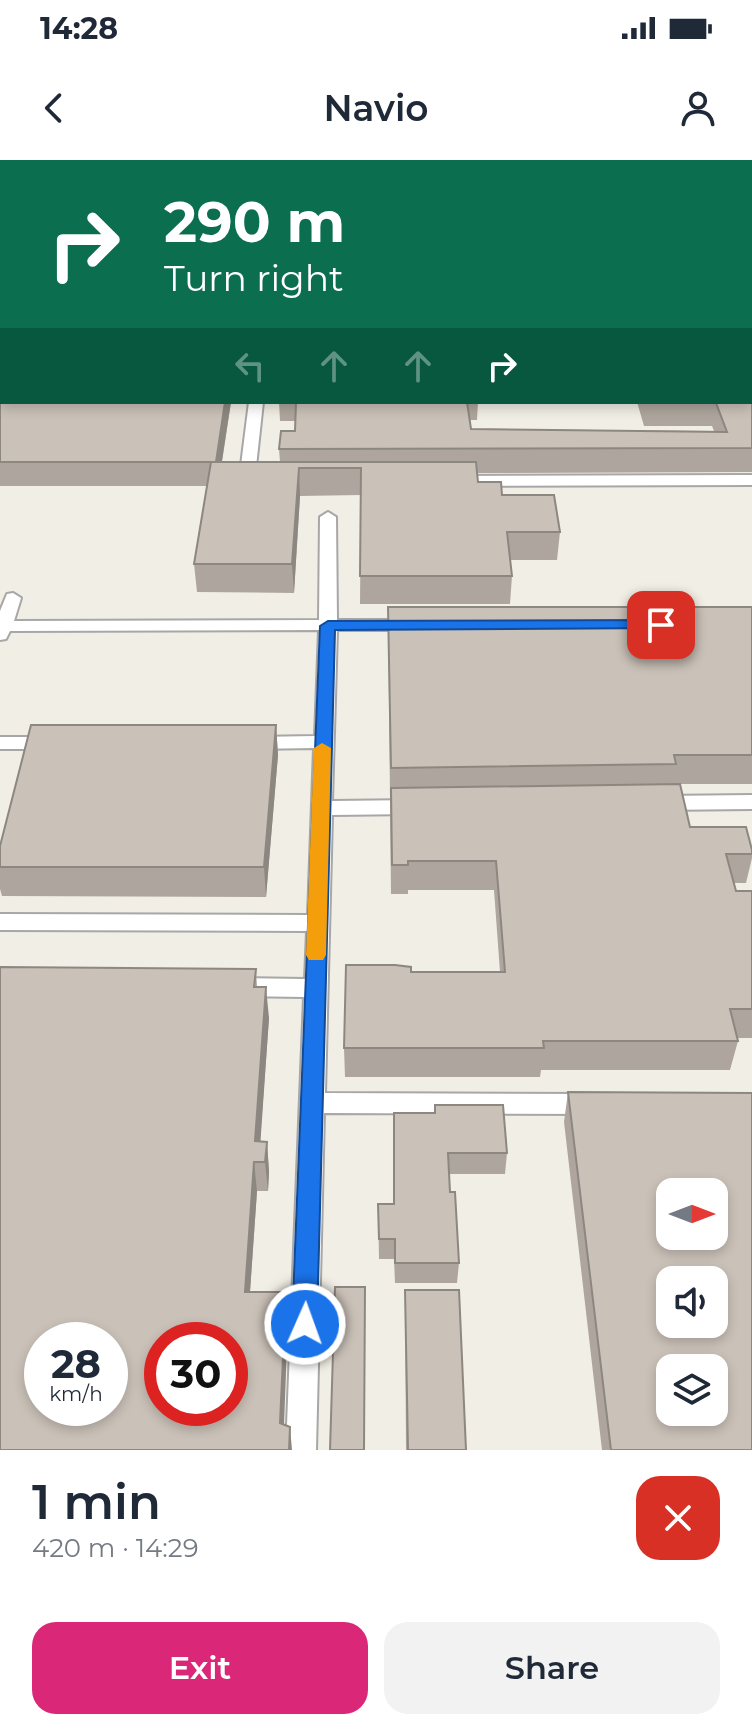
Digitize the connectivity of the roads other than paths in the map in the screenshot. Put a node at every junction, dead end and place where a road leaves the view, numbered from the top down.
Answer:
1 (256, 404) edge
2 (752, 480) edge
3 (279, 481) edge
4 (436, 481) edge
5 (328, 517) dead end
6 (13, 598) dead end
7 (438, 625) edge
8 (328, 626) junction
9 (1, 629) edge
10 (322, 742) junction
11 (0, 743) edge
12 (77, 743) edge
13 (230, 743) edge
14 (752, 802) edge
15 (640, 803) edge
16 (433, 807) edge
17 (321, 808) junction
18 (0, 922) edge
19 (316, 923) junction
20 (205, 987) edge
21 (316, 988) junction
22 (311, 1103) junction
23 (610, 1104) edge
24 (301, 1450) edge

1 - 3 street
2 - 4 street
5 - 8 street
6 - 9 street
7 - 8 street
8 - 9 street
8 - 10 street
10 - 13 street
10 - 17 street
11 - 12 street
14 - 15 street
16 - 17 street
17 - 19 street
18 - 19 street
19 - 21 street
20 - 21 street
21 - 22 street
22 - 23 street
22 - 24 street

